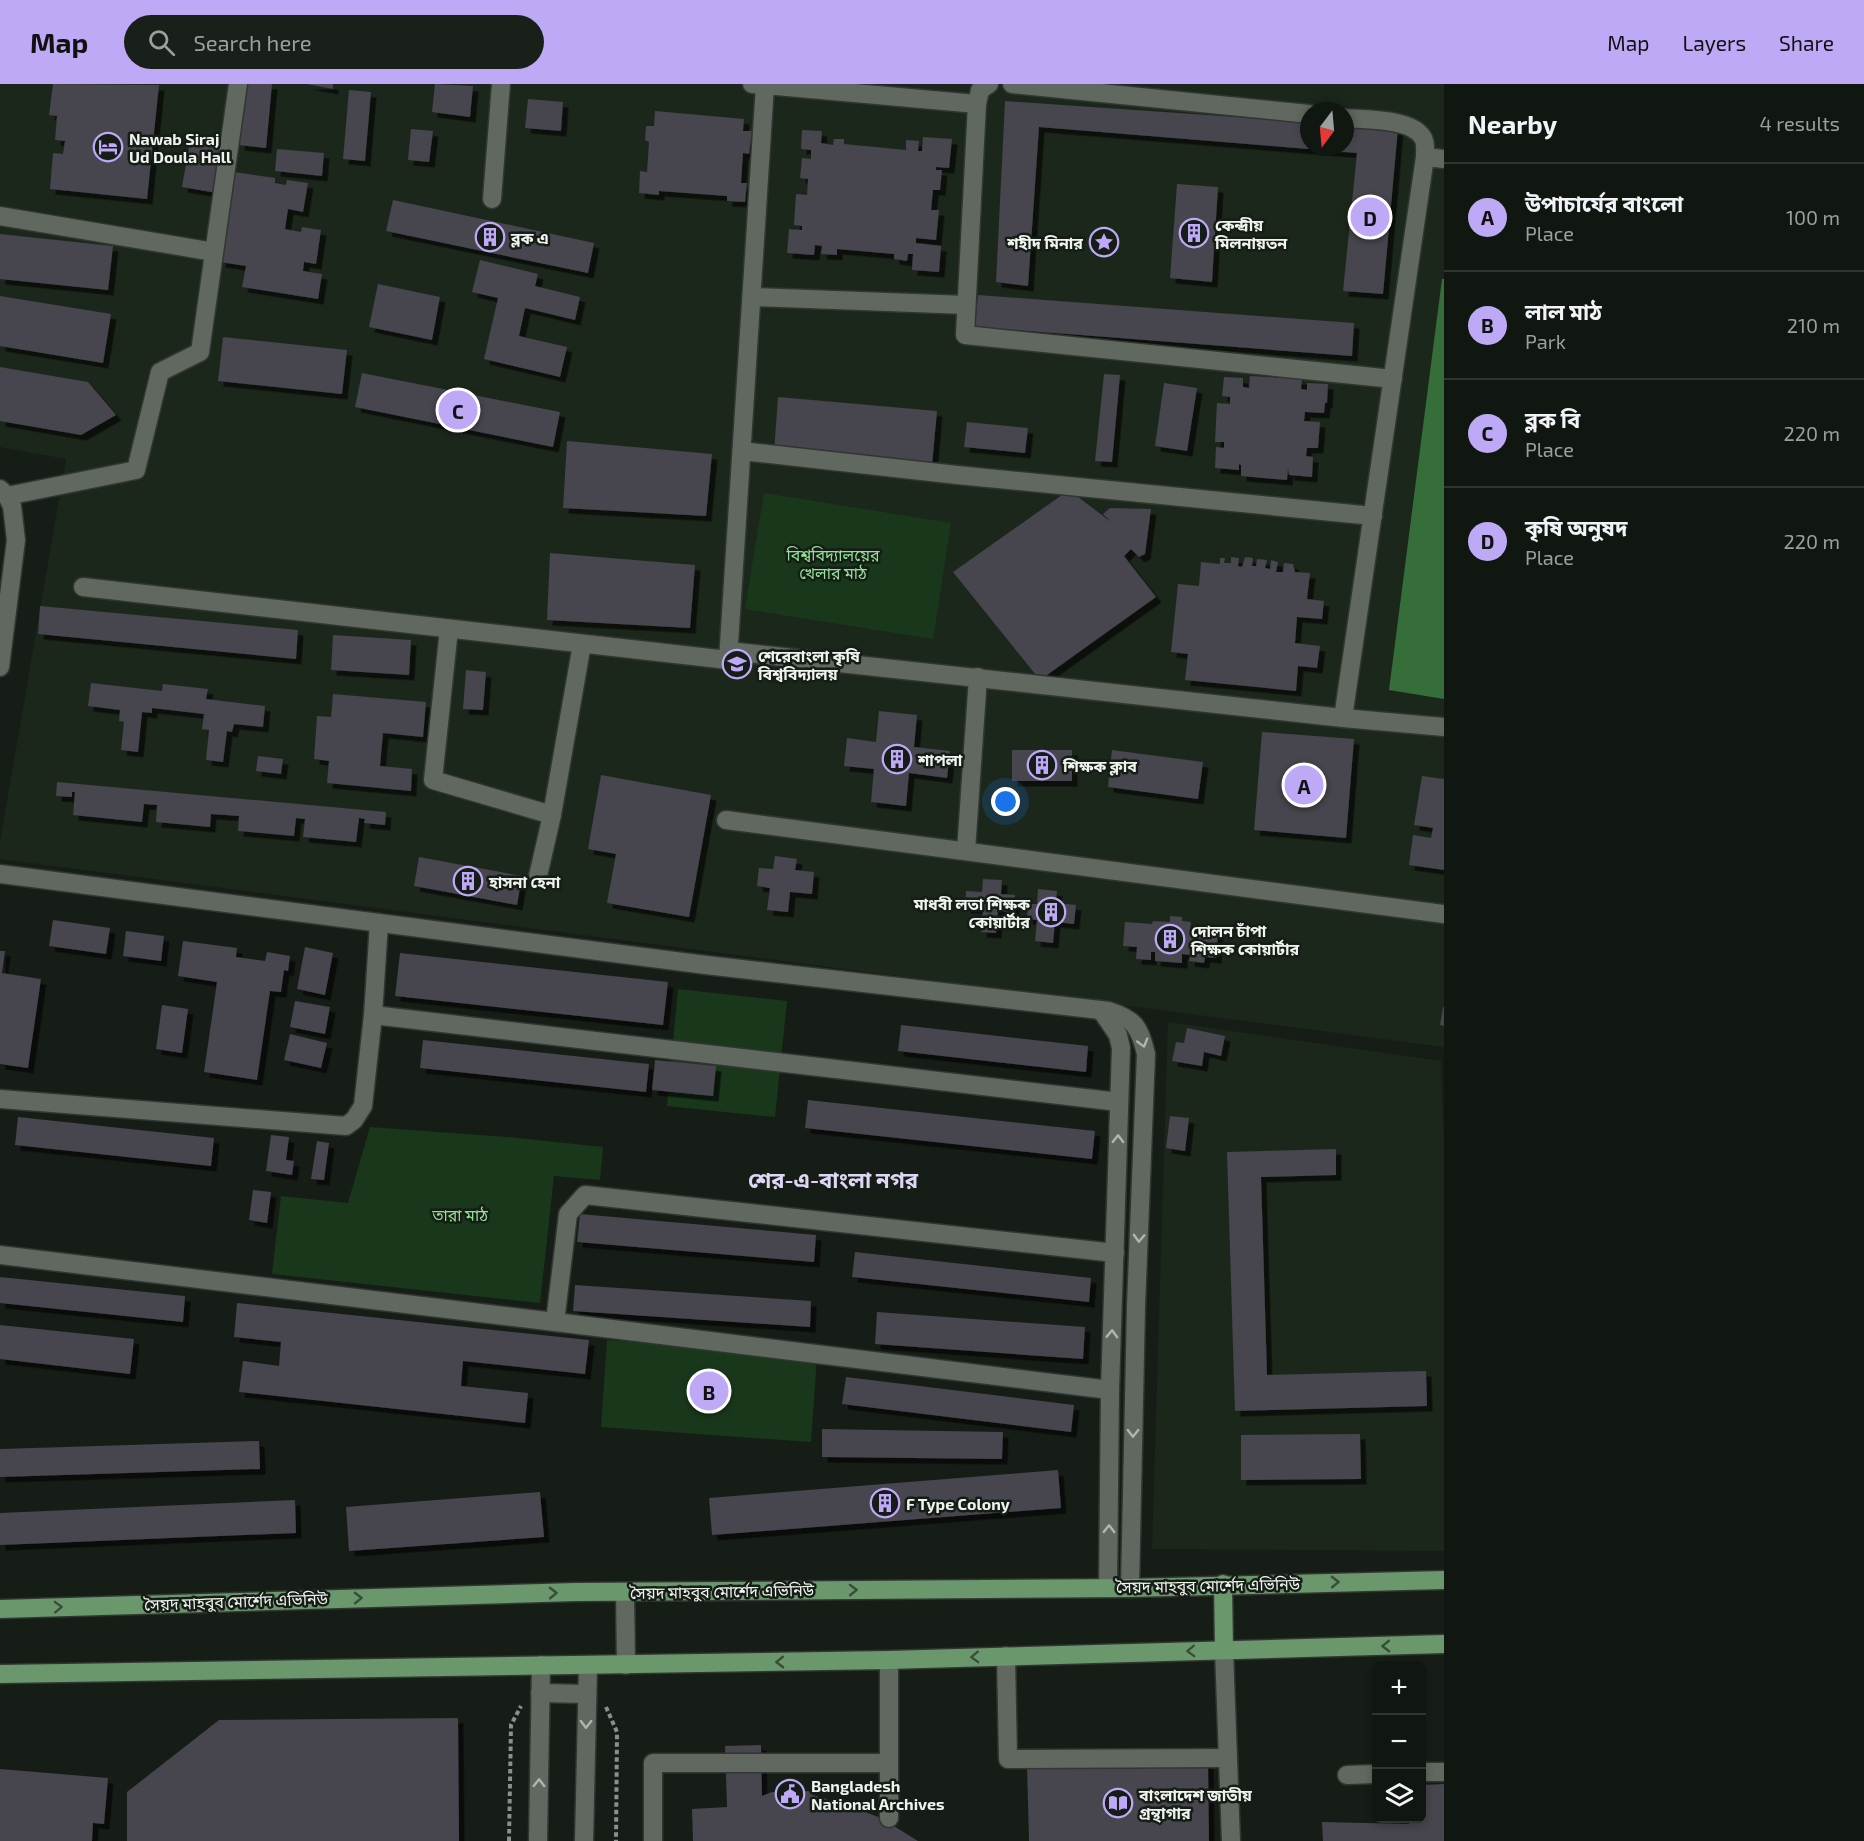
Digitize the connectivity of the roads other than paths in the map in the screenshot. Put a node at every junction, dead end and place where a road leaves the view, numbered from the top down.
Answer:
1 (238, 84) edge
2 (501, 84) edge
3 (989, 84) edge
4 (1012, 84) edge
5 (759, 85) edge
6 (977, 104) junction
7 (1300, 113) edge
8 (1354, 119) edge
9 (1425, 157) junction
10 (1444, 159) edge
11 (492, 199) dead end
12 (0, 216) edge
13 (214, 252) junction
14 (753, 297) junction
15 (966, 305) junction
16 (1393, 379) junction
17 (742, 451) junction
18 (4, 492) edge
19 (1373, 516) junction
20 (83, 587) dead end
21 (448, 629) junction
22 (582, 644) junction
23 (729, 651) junction
24 (0, 667) edge
25 (978, 677) junction
26 (1343, 718) junction
27 (1444, 727) edge
28 (552, 815) junction
29 (726, 820) dead end
30 (966, 851) junction
31 (0, 874) edge
32 (538, 876) dead end
33 (1444, 914) edge
34 (379, 923) junction
35 (1101, 1010) junction
36 (373, 1015) junction
37 (0, 1100) edge
38 (1119, 1102) junction
39 (1115, 1253) junction
40 (0, 1255) edge
41 (1113, 1305) junction
42 (1136, 1306) junction
43 (555, 1322) junction
44 (1110, 1390) junction
45 (1444, 1580) edge
46 (1223, 1584) junction
47 (1108, 1587) junction
48 (1130, 1588) junction
49 (625, 1592) junction
50 (0, 1609) edge
51 (1444, 1644) edge
52 (1224, 1650) junction
53 (1006, 1656) junction
54 (889, 1660) junction
55 (541, 1665) junction
56 (626, 1665) junction
57 (588, 1666) junction
58 (0, 1674) edge
59 (540, 1694) junction
60 (587, 1694) junction
61 (1228, 1758) junction
62 (888, 1763) junction
63 (1426, 1772) edge
64 (1444, 1772) edge
65 (1372, 1774) edge
66 (1347, 1775) dead end
67 (889, 1818) dead end
68 (538, 1841) edge
69 (584, 1841) edge
70 (653, 1841) edge
71 (1231, 1841) edge

1 - 13 street
2 - 11 street
3 - 6 street
4 - 7 street
5 - 6 street
5 - 14 street
6 - 15 street
8 - 9 street
9 - 10 street
9 - 16 street
12 - 13 street
13 - 18 street
14 - 15 street
14 - 17 street
15 - 16 street
16 - 19 street
17 - 19 street
17 - 23 street
18 - 24 street
19 - 26 street
20 - 21 street
21 - 22 street
21 - 28 street
22 - 23 street
22 - 28 street
23 - 25 street
25 - 26 street
25 - 30 street
26 - 27 street
28 - 32 street
29 - 30 street
30 - 33 street
31 - 34 street
34 - 35 street
34 - 36 street
35 - 38 street
35 -> 42 street
36 - 37 street
36 - 38 street
39 -> 38 street
39 - 41 street
39 - 43 street
40 - 43 street
41 - 42 street
44 -> 41 street
42 -> 48 street
43 - 44 street
47 -> 44 street
46 -> 45 main road, সৈয়দ মাহবুব মোর্শেদ এভিনিউ
46 - 48 main road, সৈয়দ মাহবুব মোর্শেদ এভিনিউ
46 - 52 main road
47 - 48 main road, সৈয়দ মাহবুব মোর্শেদ এভিনিউ
49 -> 47 main road, সৈয়দ মাহবুব মোর্শেদ এভিনিউ
50 -> 49 main road, সৈয়দ মাহবুব মোর্শেদ এভিনিউ
49 - 56 street
51 -> 52 main road
52 -> 53 main road
52 - 61 street
53 -> 54 main road
53 - 61 street
54 -> 56 main road
54 - 62 street
55 - 57 main road
55 - 58 main road
55 - 59 street
56 - 57 main road
57 - 60 street
59 - 60 street
68 -> 59 street
60 -> 69 street
61 - 71 street
62 - 67 street
62 - 70 street
63 - 64 street
65 - 66 street

